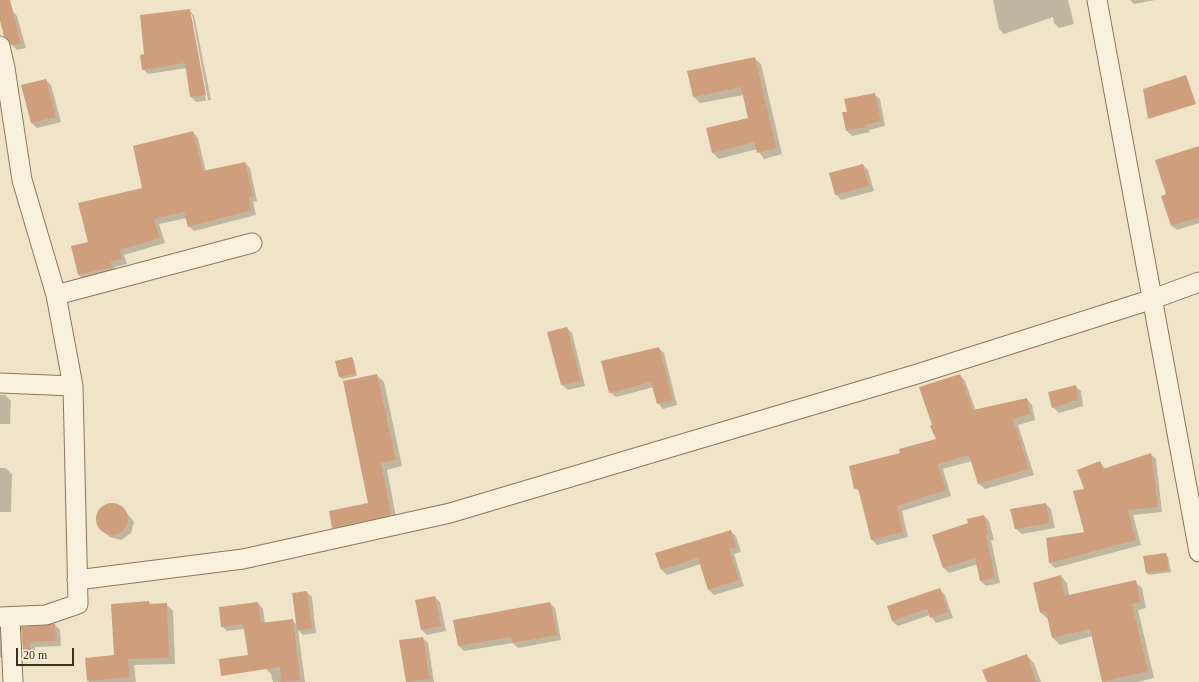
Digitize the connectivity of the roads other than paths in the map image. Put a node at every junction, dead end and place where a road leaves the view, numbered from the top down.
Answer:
1 (1097, 0) edge
2 (0, 46) edge
3 (252, 243) dead end
4 (1199, 282) edge
5 (56, 295) junction
6 (1153, 299) junction
7 (0, 383) edge
8 (73, 386) junction
9 (1199, 552) edge
10 (78, 580) junction
11 (5, 617) edge
12 (13, 682) edge

1 - 6 street
2 - 5 street
3 - 5 street
4 - 6 street
5 - 8 street
6 - 9 street
6 - 10 street
7 - 8 street
8 - 10 street
10 - 11 street
11 - 12 street

